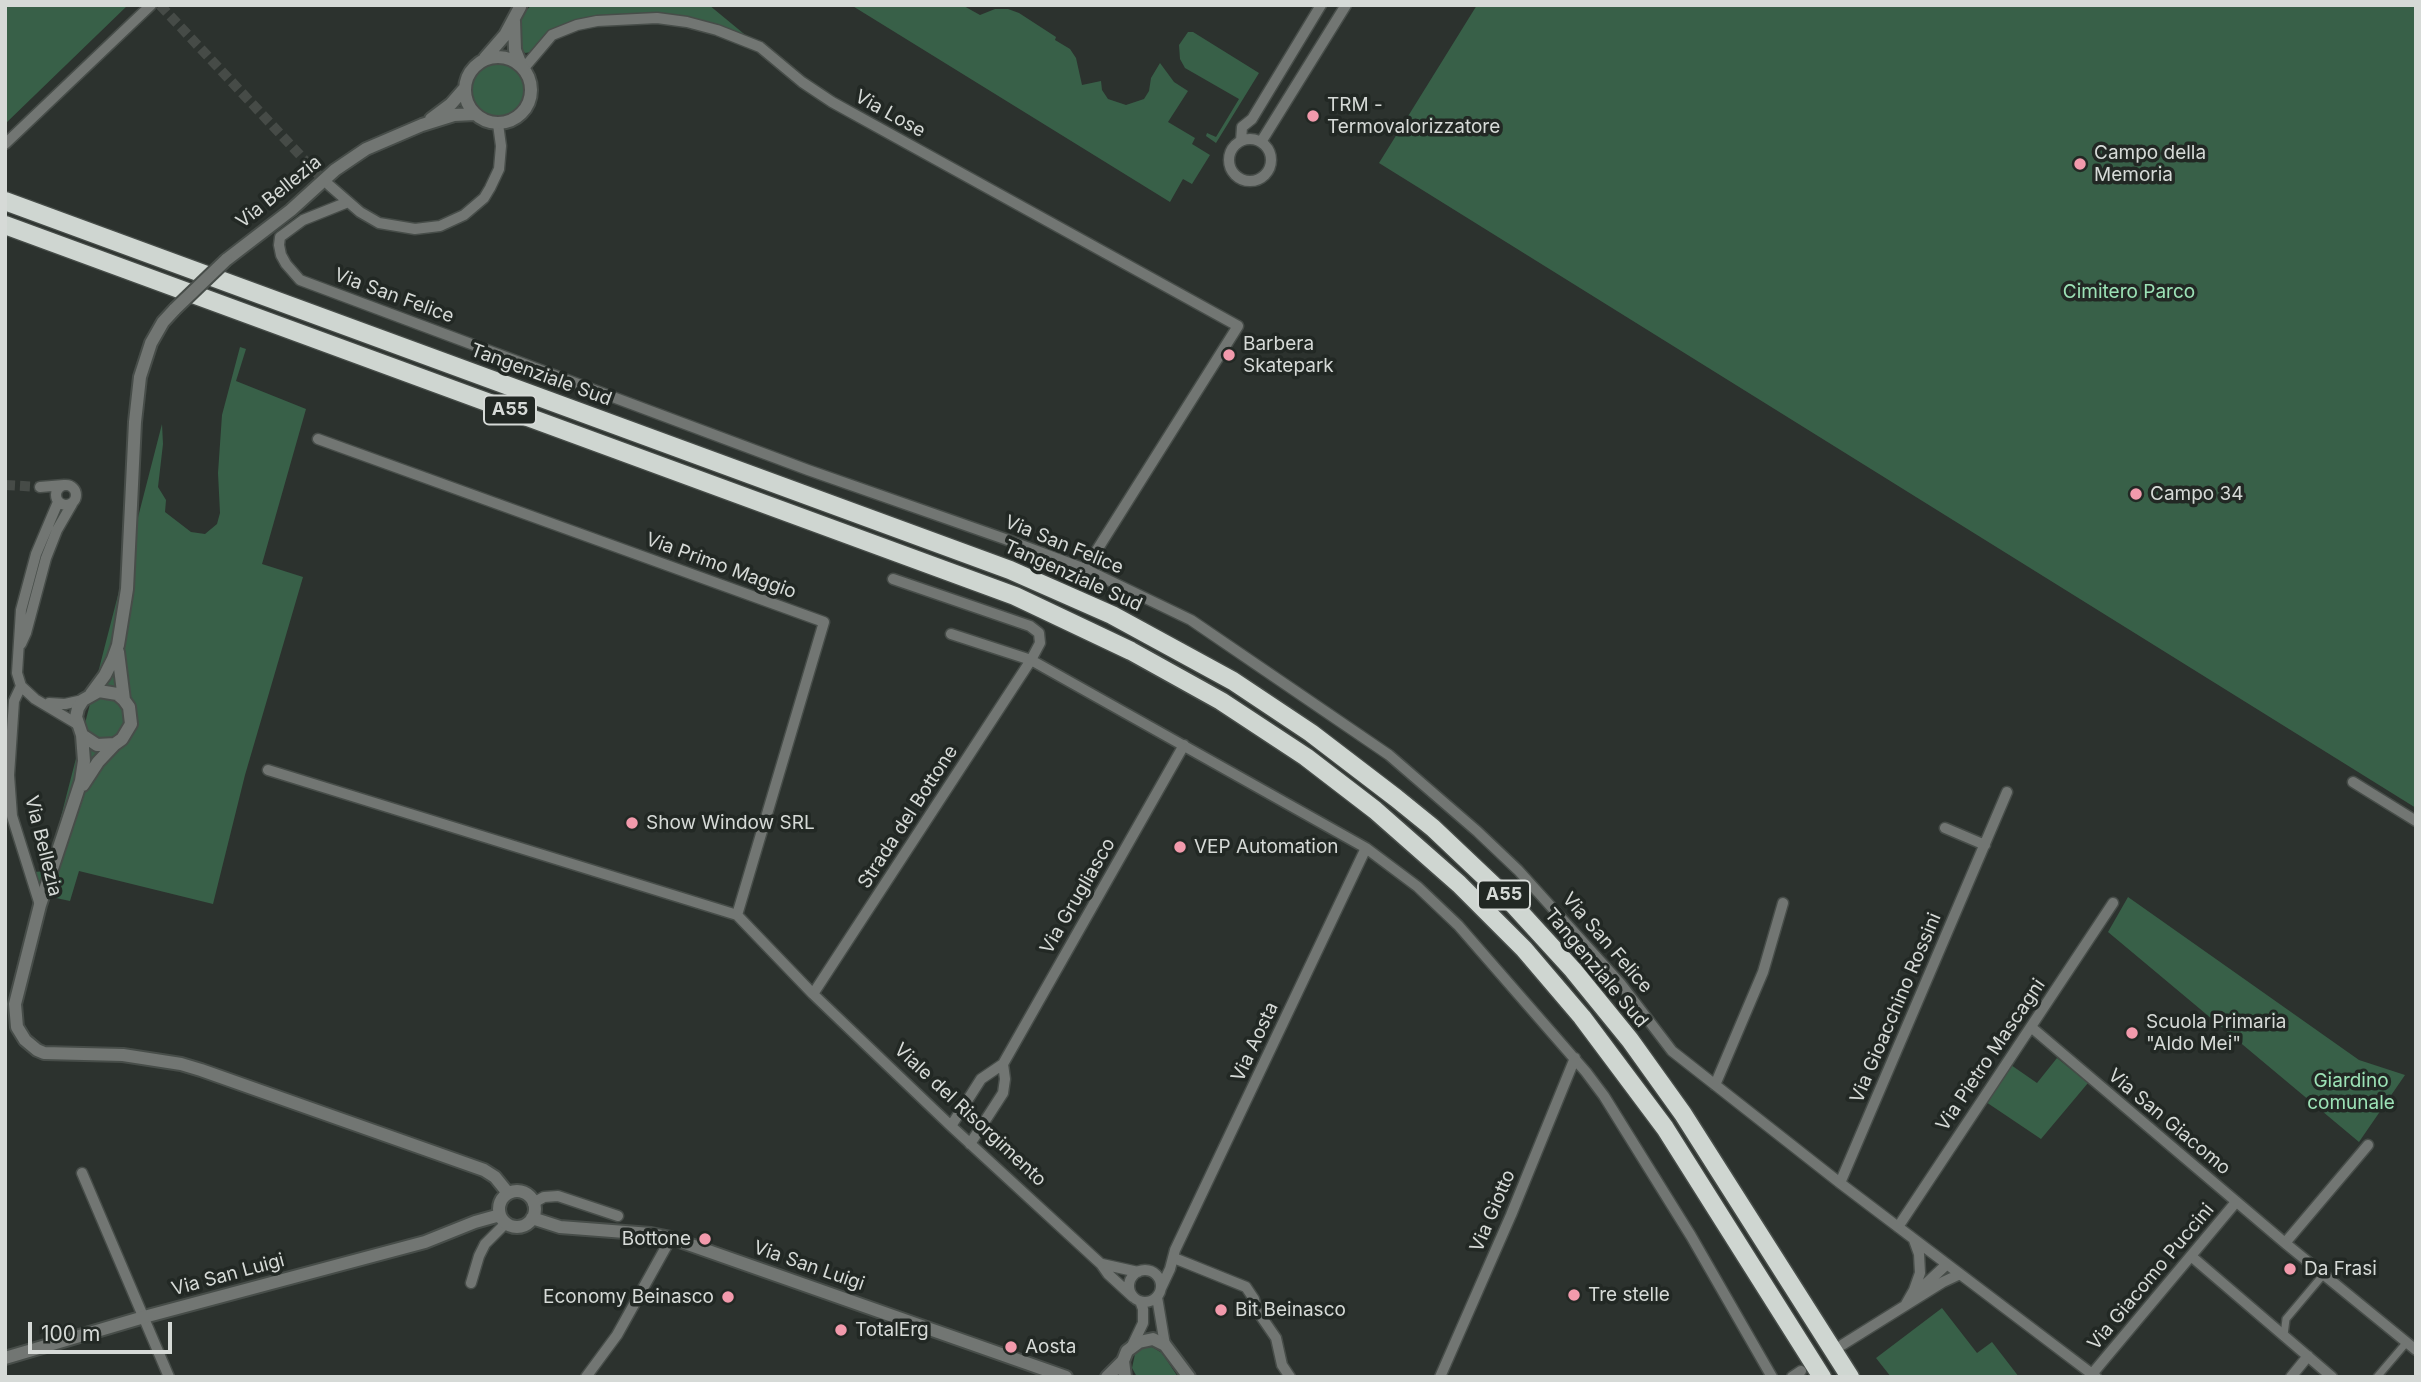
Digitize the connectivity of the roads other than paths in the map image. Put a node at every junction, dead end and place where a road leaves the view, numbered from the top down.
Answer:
1 (151, 5) edge
2 (1321, 5) edge
3 (1346, 5) edge
4 (520, 7) edge
5 (514, 21) junction
6 (483, 60) junction
7 (522, 67) junction
8 (466, 88) junction
9 (475, 114) junction
10 (498, 124) junction
11 (422, 125) junction
12 (1241, 141) junction
13 (1261, 142) junction
14 (5, 144) edge
15 (328, 185) tunnel mouth
16 (5, 201) edge
17 (348, 202) junction
18 (5, 225) edge
19 (318, 439) dead end
20 (64, 485) junction
21 (57, 501) junction
22 (72, 504) junction
23 (1085, 569) junction
24 (893, 579) dead end
25 (951, 634) dead end
26 (118, 645) junction
27 (20, 647) junction
28 (1031, 660) junction
29 (21, 686) junction
30 (87, 697) junction
31 (124, 700) junction
32 (43, 703) junction
33 (79, 730) junction
34 (114, 744) junction
35 (1184, 745) junction
36 (268, 770) dead end
37 (2353, 782) dead end
38 (2007, 792) dead end
39 (76, 798) junction
40 (2416, 821) edge
41 (1945, 828) dead end
42 (1985, 845) junction
43 (1367, 848) junction
44 (2113, 902) dead end
45 (1783, 903) dead end
46 (40, 905) junction
47 (737, 915) junction
48 (813, 994) junction
49 (2031, 1027) junction
50 (1575, 1058) junction
51 (1003, 1064) junction
52 (1715, 1085) junction
53 (951, 1126) junction
54 (970, 1144) junction
55 (2368, 1145) dead end
56 (82, 1172) dead end
57 (1840, 1184) junction
58 (508, 1193) junction
59 (2236, 1202) junction
60 (534, 1203) junction
61 (618, 1216) dead end
62 (532, 1217) junction
63 (503, 1219) junction
64 (1898, 1227) junction
65 (671, 1238) junction
66 (1914, 1239) junction
67 (2284, 1243) junction
68 (1174, 1254) junction
69 (2191, 1256) junction
70 (1101, 1264) junction
71 (1947, 1264) junction
72 (1150, 1271) junction
73 (1138, 1272) junction
74 (1960, 1274) junction
75 (2323, 1275) junction
76 (471, 1283) dead end
77 (1159, 1292) junction
78 (1137, 1299) junction
79 (1906, 1305) junction
80 (144, 1317) junction
81 (2284, 1335) junction
82 (2406, 1343) junction
83 (1165, 1345) junction
84 (1842, 1345) dead end
85 (1132, 1346) junction
86 (2416, 1350) edge
87 (2308, 1356) junction
88 (5, 1358) edge
89 (1123, 1361) junction
90 (2094, 1375) edge
91 (169, 1377) edge
92 (586, 1377) edge
93 (1066, 1377) edge
94 (1108, 1377) edge
95 (1125, 1377) edge
96 (1189, 1377) edge
97 (1290, 1377) edge
98 (1440, 1377) edge
99 (1772, 1377) edge
100 (1822, 1377) edge
101 (1850, 1377) edge
102 (2291, 1377) edge
103 (2332, 1377) edge
104 (2377, 1377) edge

1 - 14 street
2 - 12 street
3 - 13 street
4 - 5 street, Via Bellezia
5 - 6 street, Via Bellezia
5 - 7 street, Via Bellezia
6 - 7 street
6 - 8 street, Via Bellezia
7 - 10 street, Via Bellezia
7 - 23 street, Via Lose
8 - 9 street
8 - 11 street, Via Bellezia
9 - 10 street
9 - 11 street, Via Bellezia
10 - 17 street
11 - 26 street, Via Bellezia, bridge
12 - 13 street
12 - 13 street
15 - 17 street
16 - 101 highway, Tangenziale Sud / A55
17 - 23 street, Via San Felice
18 - 100 highway, A55
19 - 47 street, Via Primo Maggio
20 - 21 street, Via Bellezia
20 - 21 street
20 - 22 street
21 - 22 street
21 - 27 street, Via Bellezia
22 - 27 street, Via Bellezia
23 - 52 street, Via San Felice
24 - 28 street, Strada del Bottone
25 - 28 street
26 - 30 street
26 - 31 street
27 - 29 street, Via Bellezia
28 - 35 street
28 - 48 street, Strada del Bottone
29 - 32 street
29 - 46 street, Via Bellezia
30 - 31 street
30 - 32 street
30 - 33 street
31 - 34 street
32 - 33 street
33 - 34 street
33 - 39 street
34 - 39 street
35 - 43 street
35 - 51 street, Via Grugliasco
36 - 47 street
37 - 40 street
38 - 42 street, Via Gioacchino Rossini
39 - 46 street
41 - 42 street
42 - 57 street, Via Gioacchino Rossini
43 - 50 street
43 - 68 street, Via Aosta
44 - 49 street, Via Pietro Mascagni
45 - 52 street
46 - 58 street, Via Bellezia
47 - 48 street
48 - 53 street, Viale del Risorgimento
49 - 59 street, Via San Giacomo
49 - 64 street, Via Pietro Mascagni
50 - 98 street, Via Giotto
50 - 99 street
51 - 53 street, Via Grugliasco
51 - 54 street, Via Grugliasco
52 - 57 street, Via San Felice
53 - 54 street, Viale del Risorgimento
54 - 70 street, Viale del Risorgimento
55 - 67 street
56 - 80 street
57 - 64 street, Via San Felice
58 - 60 street
58 - 63 street
59 - 67 street, Via San Giacomo
59 - 69 street, Via Giacomo Puccini
60 - 61 street
60 - 62 street
62 - 63 street, Via San Luigi
62 - 65 street, Via San Luigi
63 - 76 street
63 - 80 street, Via San Luigi
64 - 66 street, Via San Felice
65 - 92 street
65 - 93 street, Via San Luigi
66 - 71 street, Via San Felice
66 - 79 street
67 - 75 street, Via San Giacomo
68 - 72 street, Via Aosta
68 - 77 street, Via Aosta
68 - 97 street
69 - 81 street
69 - 90 street, Via Giacomo Puccini
70 - 73 street
70 - 78 street, Viale del Risorgimento
71 - 74 street, Via San Felice
71 - 79 street
72 - 73 street
72 - 77 street
73 - 78 street
74 - 79 street
74 - 90 street, Via San Felice
75 - 81 street
75 - 82 street, Via San Giacomo
77 - 78 street
77 - 83 street
78 - 85 street
79 - 84 street
80 - 88 street, Via San Luigi
80 - 91 street
81 - 87 street
82 - 86 street, Via San Giacomo
82 - 104 street
83 - 85 street
83 - 96 street
85 - 89 street
87 - 102 street
87 - 103 street
89 - 94 street
89 - 95 street

